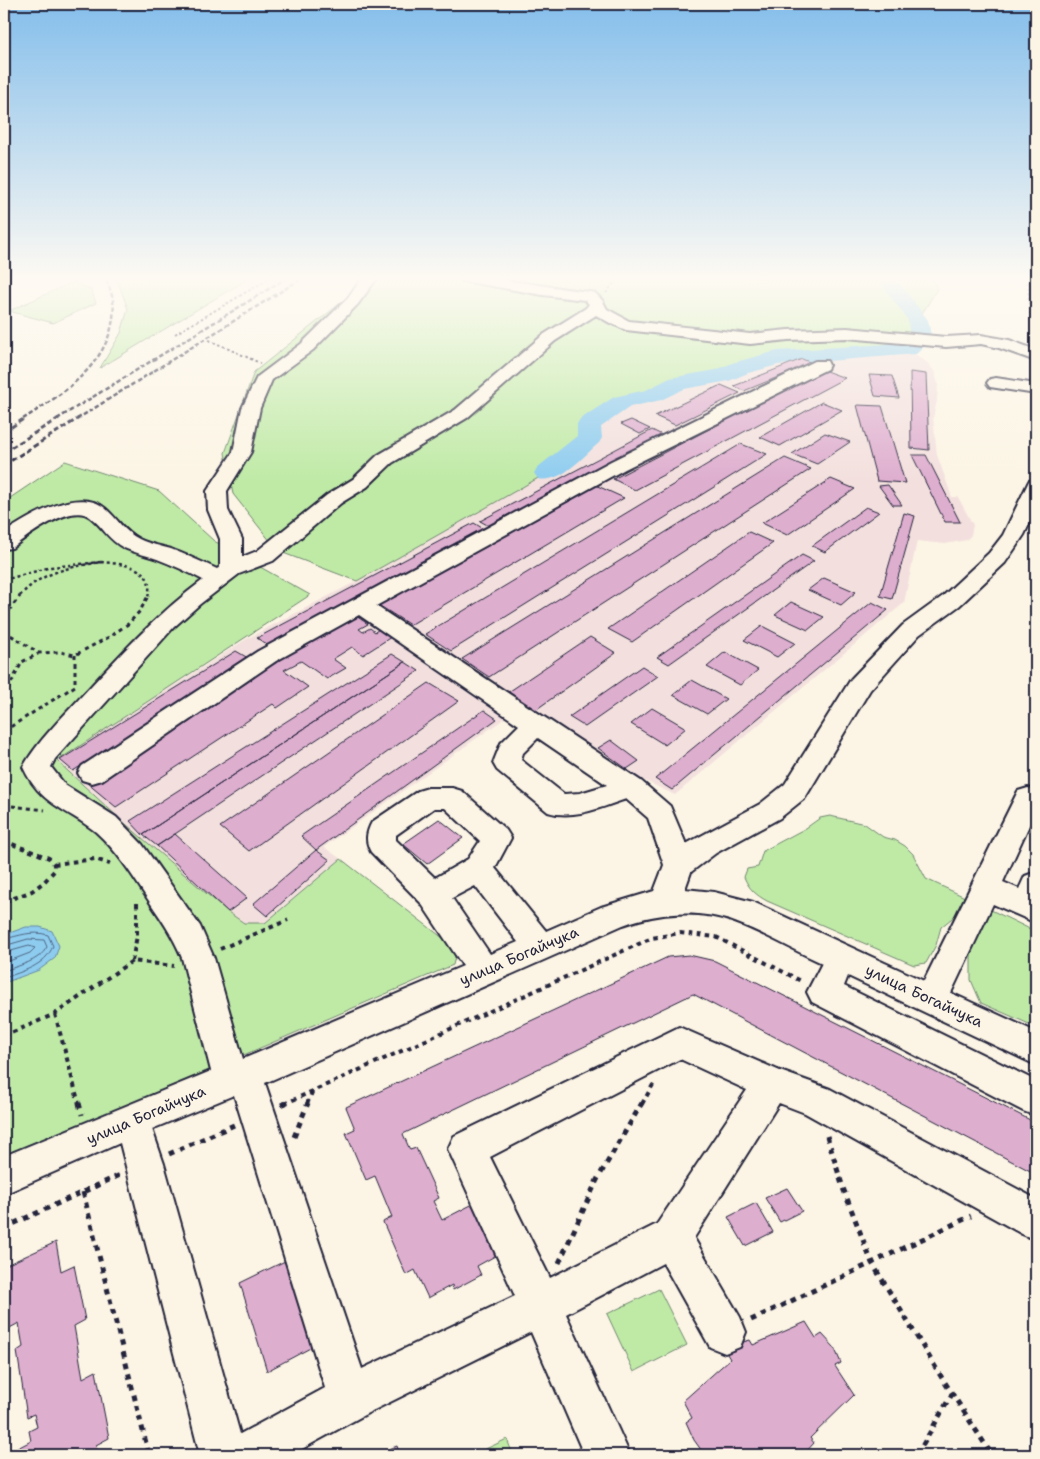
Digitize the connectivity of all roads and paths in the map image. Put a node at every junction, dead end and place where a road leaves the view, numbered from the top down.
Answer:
1 (220, 345) edge
2 (307, 345) edge
3 (541, 345) edge
4 (1009, 345) edge
5 (1036, 356) edge
6 (821, 365) dead end
7 (277, 369) junction
8 (996, 383) dead end
9 (1036, 389) edge
10 (1036, 485) edge
11 (4, 543) edge
12 (101, 562) junction
13 (65, 563) junction
14 (66, 569) junction
15 (225, 574) junction
16 (4, 580) edge
17 (361, 606) junction
18 (4, 617) edge
19 (4, 631) edge
20 (39, 654) junction
21 (75, 655) junction
22 (4, 697) edge
23 (536, 724) junction
24 (4, 731) edge
25 (92, 773) dead end
26 (631, 788) junction
27 (1028, 798) dead end
28 (4, 805) edge
29 (51, 811) dead end
30 (4, 842) edge
31 (102, 852) dead end
32 (106, 861) junction
33 (54, 864) junction
34 (679, 865) junction
35 (114, 866) dead end
36 (479, 870) junction
37 (985, 888) junction
38 (134, 893) dead end
39 (432, 894) junction
40 (1033, 900) edge
41 (4, 902) edge
42 (665, 902) junction
43 (288, 920) dead end
44 (540, 947) junction
45 (841, 957) junction
46 (198, 958) junction
47 (132, 961) junction
48 (484, 971) junction
49 (824, 992) junction
50 (932, 999) junction
51 (54, 1014) junction
52 (4, 1036) edge
53 (679, 1042) junction
54 (1036, 1049) edge
55 (238, 1077) junction
56 (771, 1084) junction
57 (314, 1090) junction
58 (1036, 1099) edge
59 (817, 1102) junction
60 (259, 1114) junction
61 (132, 1121) junction
62 (85, 1123) dead end
63 (4, 1175) edge
64 (278, 1175) junction
65 (83, 1192) dead end
66 (1001, 1201) junction
67 (1036, 1220) edge
68 (671, 1238) junction
69 (872, 1263) junction
70 (540, 1305) junction
71 (726, 1332) joint
72 (952, 1394) junction
73 (350, 1398) junction
74 (149, 1455) edge
75 (223, 1455) edge
76 (247, 1455) edge
77 (607, 1455) edge
78 (916, 1455) edge
79 (992, 1455) edge

1 - 7 path
2 - 7 street
3 - 15 street
4 - 5 street
6 - 17 street
7 - 15 street
8 - 9 street
10 - 34 street
11 - 15 street
12 - 13 path
12 - 14 path
12 - 21 path
13 - 14 path
13 - 16 path
14 - 18 path
15 - 46 street
17 - 23 street
17 - 25 street
19 - 20 path
20 - 21 path
20 - 22 path
21 - 24 path
23 - 26 street
23 - 26 street
26 - 34 street
27 - 37 street
28 - 29 path
30 - 33 path
31 - 32 path
32 - 33 path
32 - 35 path
33 - 41 path
34 - 42 street
36 - 39 street
36 - 39 street
36 - 44 street
37 - 40 street
37 - 50 street
38 - 47 path
39 - 48 street
42 - 44 street, улица Богайчука
42 - 45 street, улица Богайчука
43 - 46 path
44 - 48 street, улица Богайчука
45 - 49 street
45 - 50 street, улица Богайчука
46 - 47 path
46 - 55 street
47 - 51 path
48 - 55 street, улица Богайчука
49 - 57 path
49 - 58 street
50 - 54 street, улица Богайчука
51 - 52 path
51 - 62 path
53 - 56 street
53 - 70 path
53 - 70 street
55 - 60 street
55 - 61 street, улица Богайчука
56 - 59 street
56 - 68 street
57 - 60 path
57 - 64 path
59 - 66 street
59 - 69 path
60 - 64 street
61 - 63 street, улица Богайчука
61 - 75 street
64 - 73 street
65 - 74 path
66 - 67 street
66 - 69 path
68 - 70 street
68 - 71 street
69 - 71 path
69 - 72 path
70 - 73 street
70 - 77 street
72 - 78 path
72 - 79 path
73 - 76 street

